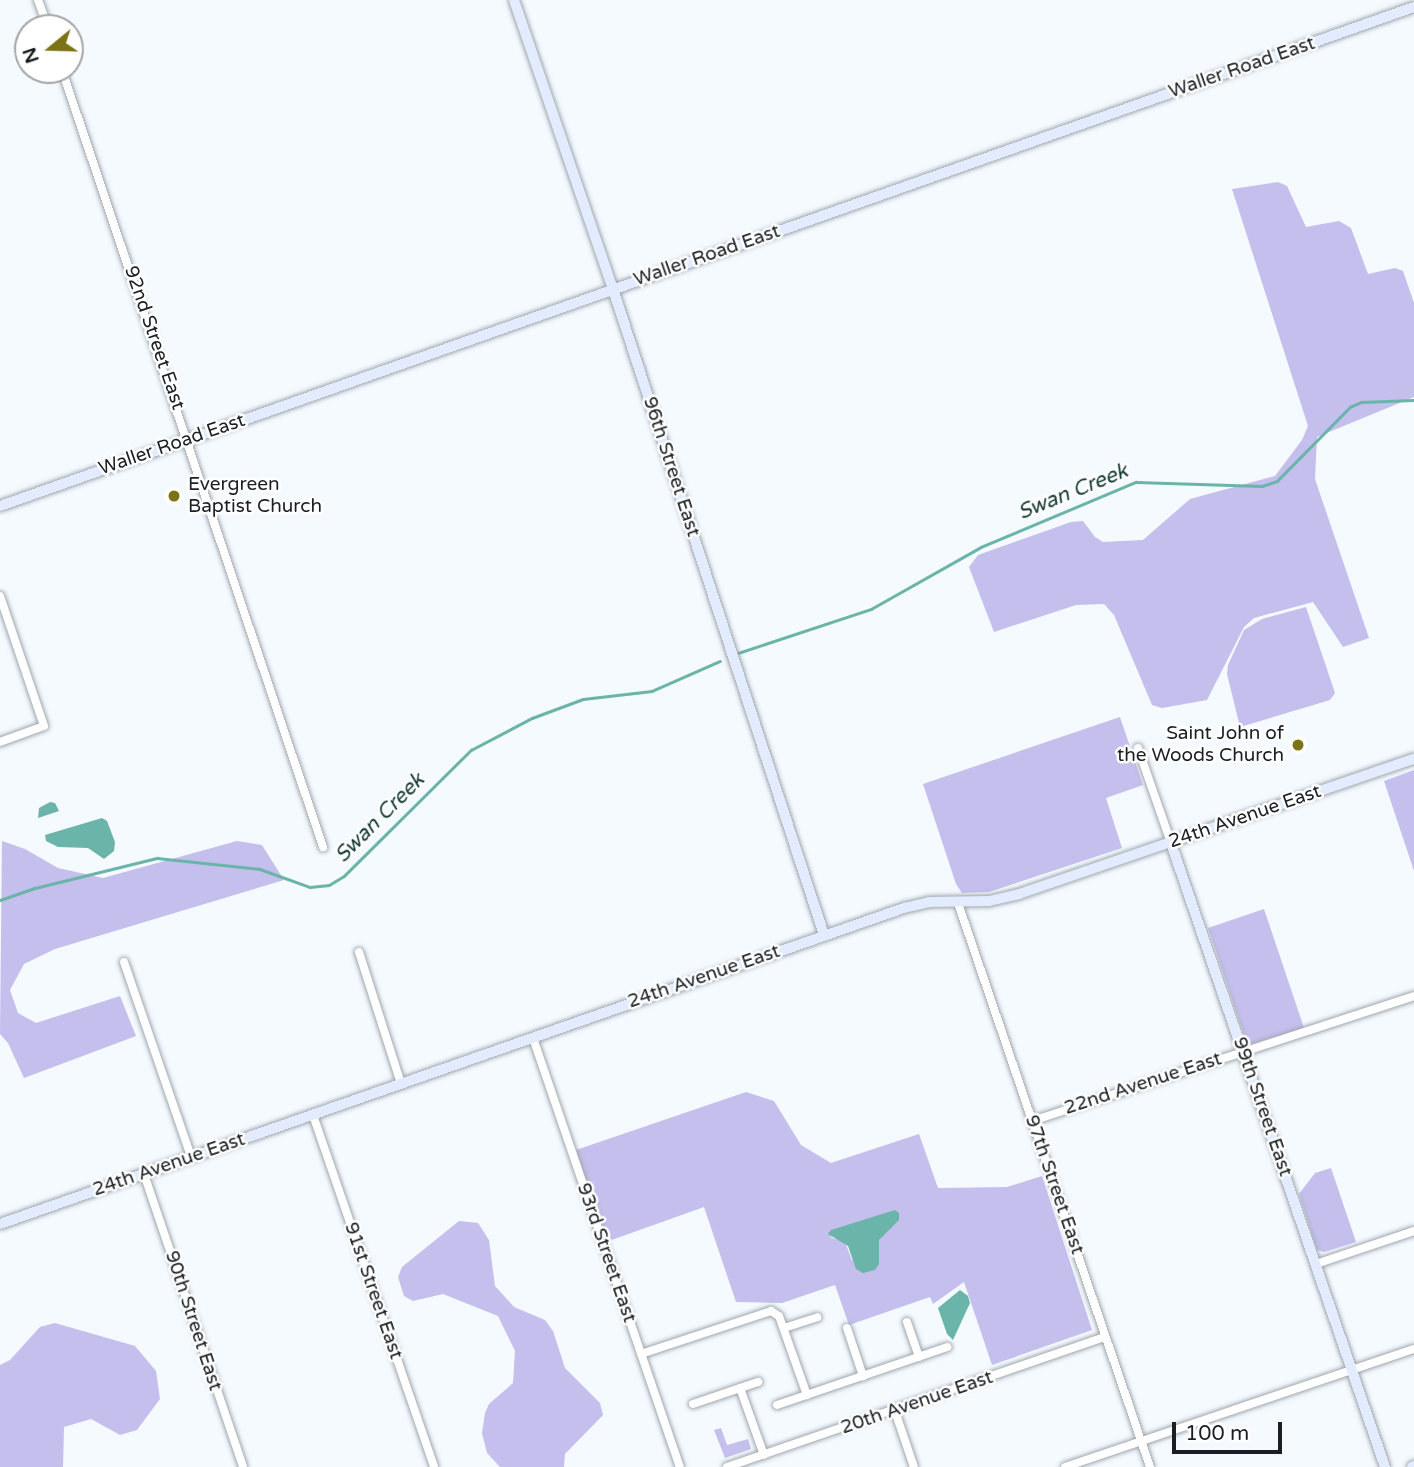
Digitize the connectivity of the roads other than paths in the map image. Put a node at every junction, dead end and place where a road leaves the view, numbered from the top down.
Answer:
1 (514, 0) edge
2 (1414, 7) edge
3 (67, 84) edge
4 (613, 289) junction
5 (188, 439) junction
6 (0, 506) edge
7 (0, 596) edge
8 (0, 742) edge
9 (1138, 748) dead end
10 (1414, 759) edge
11 (1171, 843) junction
12 (323, 847) dead end
13 (958, 903) junction
14 (824, 935) junction
15 (359, 952) dead end
16 (124, 962) dead end
17 (1414, 996) edge
18 (533, 1038) junction
19 (1244, 1052) junction
20 (401, 1084) junction
21 (313, 1115) junction
22 (1032, 1121) junction
23 (191, 1157) junction
24 (144, 1174) junction
25 (0, 1224) edge
26 (1414, 1231) edge
27 (1316, 1265) junction
28 (817, 1317) dead end
29 (907, 1322) dead end
30 (784, 1328) junction
31 (847, 1328) dead end
32 (1105, 1337) junction
33 (947, 1347) dead end
34 (1414, 1349) edge
35 (641, 1354) junction
36 (919, 1357) junction
37 (1352, 1370) junction
38 (863, 1376) junction
39 (758, 1382) dead end
40 (740, 1388) junction
41 (807, 1395) junction
42 (693, 1404) dead end
43 (777, 1405) dead end
44 (895, 1411) junction
45 (1141, 1441) junction
46 (764, 1455) junction
47 (243, 1467) edge
48 (434, 1467) edge
49 (680, 1467) edge
50 (727, 1467) edge
51 (914, 1467) edge
52 (1065, 1467) edge
53 (1150, 1467) edge
54 (1385, 1467) edge

1 - 4 street, 96th Street East
2 - 4 street, Waller Road East
3 - 5 street, 92nd Street East
4 - 5 street, Waller Road East
4 - 14 street, 96th Street East
5 - 6 street, Waller Road East
5 - 12 street, 92nd Street East
7 - 8 street
9 - 11 street, 99th Street East
10 - 11 street, 24th Avenue East
11 - 13 street, 24th Avenue East
11 - 19 street, 99th Street East
13 - 14 street, 24th Avenue East
13 - 22 street, 97th Street East
14 - 18 street, 24th Avenue East
15 - 20 street
16 - 23 street
17 - 19 street, 22nd Avenue East
18 - 20 street, 24th Avenue East
18 - 35 street, 93rd Street East
19 - 22 street, 22nd Avenue East
19 - 27 street, 99th Street East
20 - 21 street, 24th Avenue East
21 - 23 street, 24th Avenue East
21 - 48 street, 91st Street East
22 - 32 street, 97th Street East
23 - 24 street, 24th Avenue East
24 - 25 street, 24th Avenue East
24 - 47 street, 90th Street East
26 - 27 street
27 - 37 street, 99th Street East
28 - 30 street
29 - 36 street
30 - 35 street
30 - 41 street
31 - 38 street
32 - 44 street, 20th Avenue East
32 - 45 street, 97th Street East
33 - 36 street
34 - 37 street
35 - 49 street, 93rd Street East
36 - 38 street
37 - 45 street
37 - 54 street, 99th Street East
38 - 41 street
39 - 40 street
40 - 42 street
40 - 46 street
41 - 43 street
44 - 46 street, 20th Avenue East
44 - 51 street
45 - 52 street
45 - 53 street, 97th Street East
46 - 50 street, 20th Avenue East

